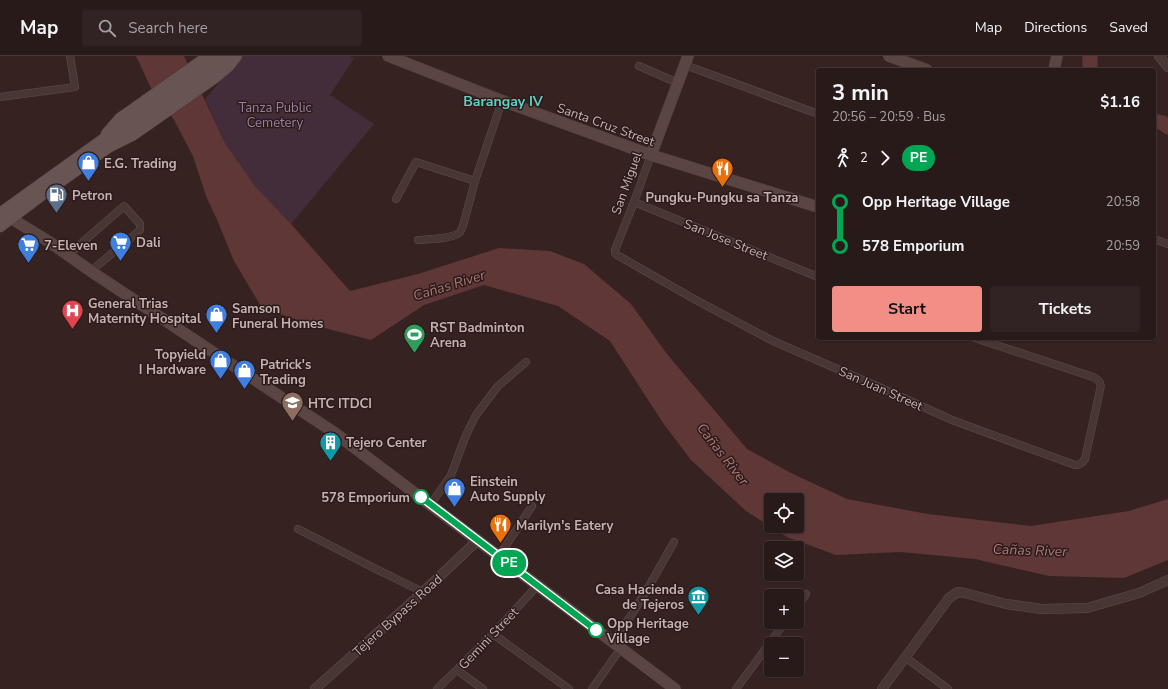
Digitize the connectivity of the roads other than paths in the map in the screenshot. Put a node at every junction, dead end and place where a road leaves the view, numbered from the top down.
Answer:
1 (70, 56) edge
2 (236, 56) edge
3 (388, 56) edge
4 (889, 56) edge
5 (1057, 56) edge
6 (1159, 56) edge
7 (686, 61) edge
8 (213, 63) edge
9 (639, 66) dead end
10 (1168, 67) edge
11 (922, 68) edge
12 (1054, 68) edge
13 (678, 83) junction
14 (0, 97) edge
15 (502, 101) junction
16 (816, 113) edge
17 (105, 144) junction
18 (651, 155) junction
19 (475, 181) junction
20 (396, 199) dead end
21 (634, 202) junction
22 (816, 206) edge
23 (3, 214) edge
24 (0, 226) edge
25 (418, 240) dead end
26 (1156, 240) edge
27 (1168, 244) edge
28 (615, 253) joint
29 (68, 255) junction
30 (92, 271) junction
31 (816, 275) edge
32 (993, 341) edge
33 (526, 362) dead end
34 (431, 504) junction
35 (532, 506) dead end
36 (298, 529) dead end
37 (478, 540) junction
38 (674, 542) dead end
39 (499, 556) junction
40 (1168, 580) edge
41 (538, 585) junction
42 (423, 592) junction
43 (806, 594) dead end
44 (804, 597) edge
45 (780, 629) edge
46 (493, 634) junction
47 (616, 645) junction
48 (905, 657) junction
49 (457, 670) junction
50 (671, 688) edge
51 (315, 689) edge
52 (437, 689) edge
53 (483, 689) edge
54 (569, 689) edge
55 (592, 689) edge
56 (736, 689) edge
57 (882, 689) edge
58 (948, 689) edge

1 - 14 street
2 - 8 main road
3 - 15 main road, Santa Cruz Street
4 - 11 main road
5 - 12 main road
6 - 10 street
7 - 13 main road, San Miguel
7 - 16 street
8 - 17 main road
8 - 17 main road
9 - 13 street
13 - 18 main road, San Miguel
15 - 18 main road, Santa Cruz Street
15 - 19 street
17 - 23 main road
18 - 21 street, San Miguel
18 - 22 main road, Santa Cruz Street
19 - 20 street
19 - 25 street
21 - 28 street, San Miguel
21 - 31 street, San Jose Street
23 - 24 main road
23 - 29 main road
26 - 27 street
28 - 32 street, San Juan Street
29 - 30 main road
29 - 30 street
30 - 34 main road
33 - 34 street
34 - 37 main road
35 - 39 street
36 - 42 street
37 - 39 main road
37 - 42 street, Tejero Bypass Road
38 - 47 street
39 - 41 main road
40 - 48 street
41 - 46 street, Gemini Street
41 - 47 main road
42 - 51 street, Tejero Bypass Road
43 - 44 street
45 - 56 street
46 - 49 street, Gemini Street
46 - 54 street
47 - 50 main road
47 - 55 street
48 - 57 street
48 - 58 street
49 - 52 street, Gemini Street
49 - 53 street

